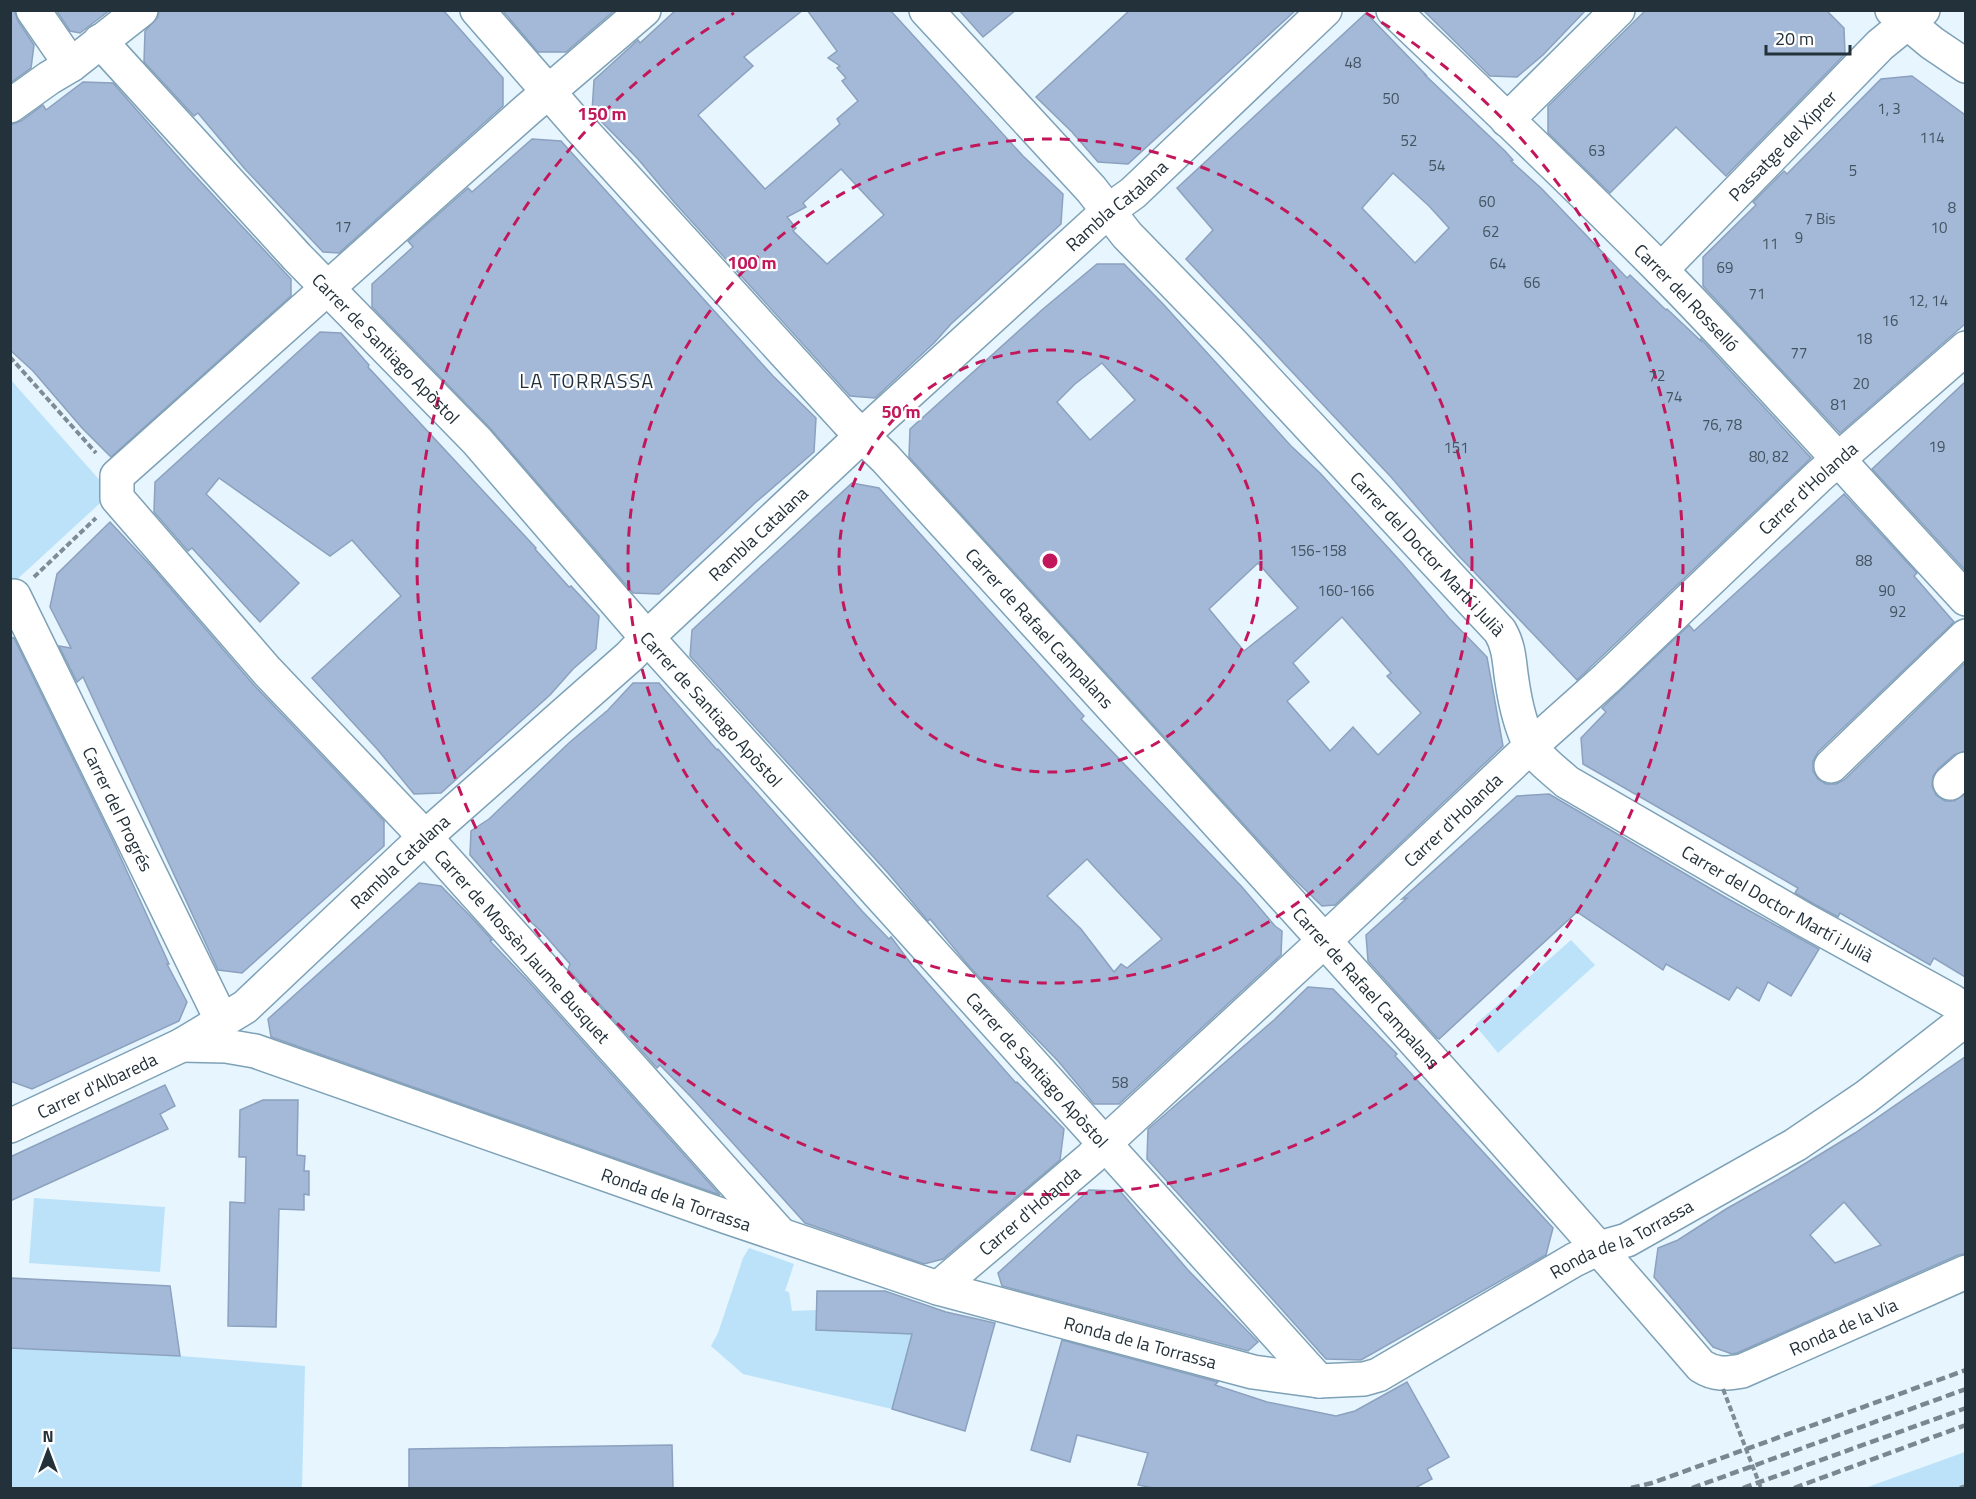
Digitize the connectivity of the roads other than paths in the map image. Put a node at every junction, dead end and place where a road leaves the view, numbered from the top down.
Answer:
1 (33, 10) edge
2 (141, 10) edge
3 (477, 10) edge
4 (644, 10) edge
5 (926, 10) edge
6 (1326, 10) edge
7 (1393, 10) edge
8 (1618, 10) edge
9 (1907, 15) edge
10 (100, 41) junction
11 (71, 65) junction
12 (1965, 66) edge
13 (549, 91) junction
14 (10, 106) edge
15 (1508, 120) junction
16 (1108, 211) junction
17 (1661, 270) junction
18 (328, 289) junction
19 (1965, 348) edge
20 (862, 436) junction
21 (1838, 460) junction
22 (12, 598) edge
23 (1965, 599) edge
24 (1965, 636) edge
25 (648, 639) junction
26 (1531, 746) junction
27 (1831, 766) dead end
28 (426, 837) junction
29 (1324, 941) junction
30 (1965, 1012) edge
31 (234, 1014) junction
32 (1965, 1019) edge
33 (182, 1045) junction
34 (255, 1051) junction
35 (11, 1125) edge
36 (1105, 1143) junction
37 (782, 1236) junction
38 (1599, 1248) junction
39 (1965, 1272) edge
40 (938, 1288) junction
41 (1319, 1381) junction
42 (1721, 1382) joint

1 - 11 street
2 - 10 street
3 - 13 street, Carrer de Rafael Campalans
4 - 13 street
5 - 16 street, Carrer del Doctor Martí i Julià
6 - 16 street, Rambla Catalana
7 - 15 street, Carrer del Rosselló
8 - 15 street
9 - 12 street
9 - 17 street, Passatge del Xiprer
10 - 11 street
10 - 18 street, Carrer de Santiago Apòstol
11 - 14 street
13 - 18 street
13 - 20 street, Carrer de Rafael Campalans
15 - 17 street, Carrer del Rosselló
16 - 20 street, Rambla Catalana
16 - 26 street, Carrer del Doctor Martí i Julià
17 - 21 street, Carrer del Rosselló
18 - 25 street, Carrer de Santiago Apòstol
18 - 28 street, Carrer de Mossèn Jaume Busquet
19 - 21 street, Carrer d'Holanda
20 - 25 street, Rambla Catalana
20 - 29 street, Carrer de Rafael Campalans
21 - 23 street, Carrer del Rosselló
21 - 26 street, Carrer d'Holanda
22 - 31 street, Carrer del Progrés
24 - 27 street
25 - 28 street, Rambla Catalana
25 - 36 street, Carrer de Santiago Apòstol
26 - 29 street, Carrer d'Holanda
26 - 30 street, Carrer del Doctor Martí i Julià
28 - 31 street, Rambla Catalana
28 - 37 street, Carrer de Mossèn Jaume Busquet
29 - 36 street, Carrer d'Holanda
29 - 38 street, Carrer de Rafael Campalans
31 - 33 street, Rambla Catalana
31 - 34 street
32 - 38 street, Ronda de la Torrassa
33 - 34 street, Ronda de la Torrassa
33 - 35 street, Carrer d'Albareda
34 - 37 street, Ronda de la Torrassa
36 - 40 street, Carrer d'Holanda
36 - 41 street, Carrer de Santiago Apòstol
37 - 40 street, Ronda de la Torrassa
38 - 41 street, Ronda de la Torrassa
38 - 42 street, Carrer de Rafael Campalans
39 - 42 street, Ronda de la Via
40 - 41 street, Ronda de la Torrassa

